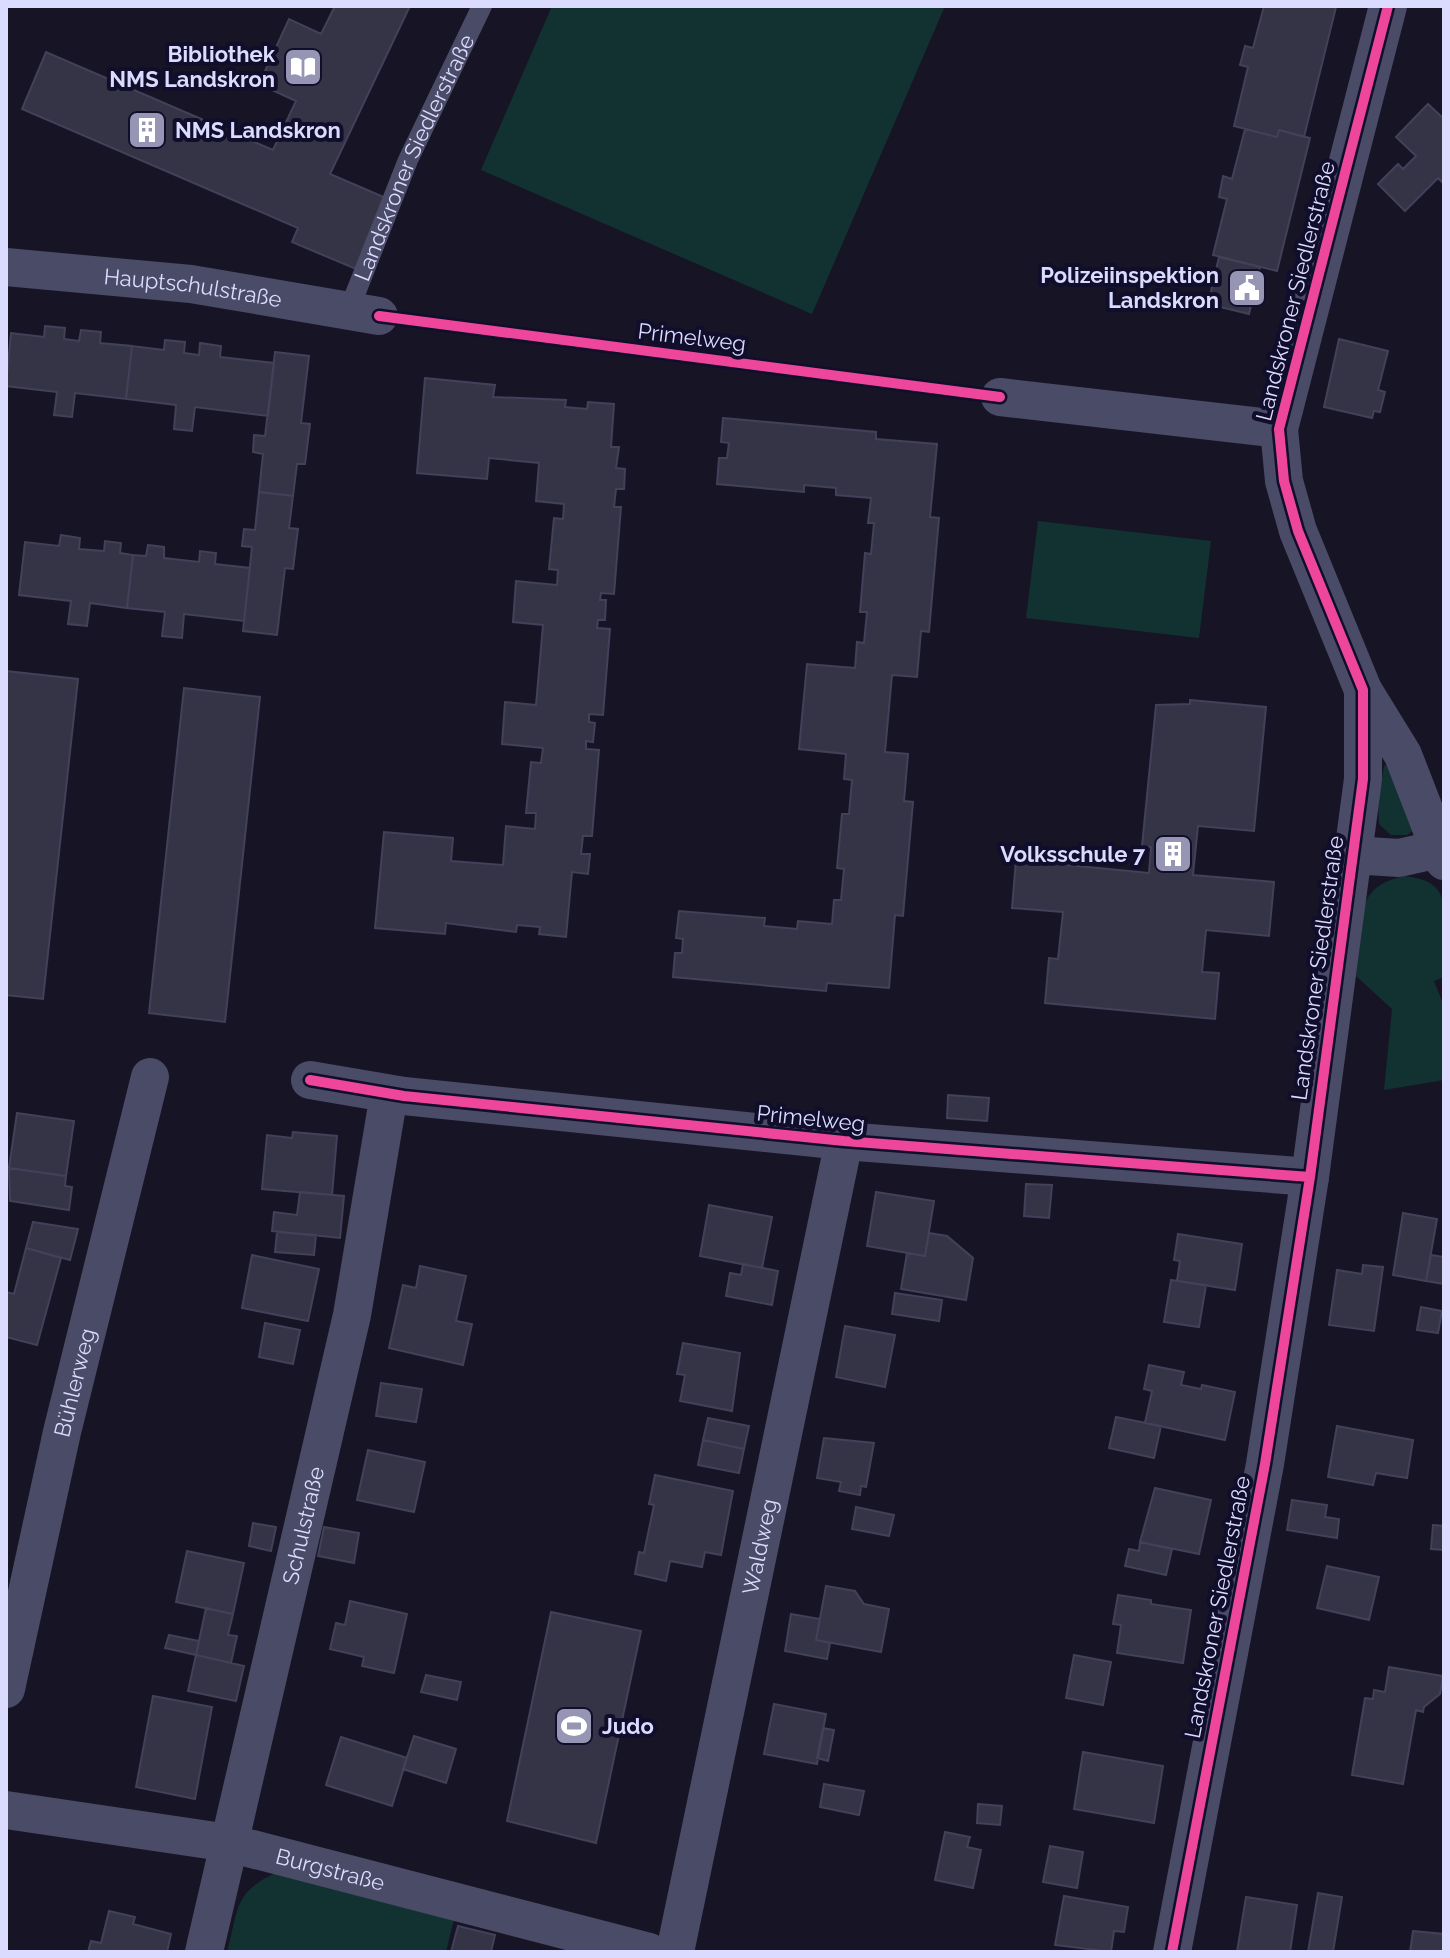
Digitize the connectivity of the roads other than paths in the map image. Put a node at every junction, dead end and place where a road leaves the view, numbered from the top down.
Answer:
1 (482, 6) edge
2 (1388, 6) edge
3 (6, 267) edge
4 (364, 314) joint
5 (1000, 397) dead end
6 (1279, 429) junction
7 (1363, 690) junction
8 (1352, 855) junction
9 (1442, 855) edge
10 (150, 1077) dead end
11 (310, 1080) dead end
12 (389, 1094) junction
13 (844, 1141) junction
14 (1310, 1177) junction
15 (6, 1689) edge
16 (6, 1810) edge
17 (229, 1843) junction
18 (204, 1952) edge
19 (649, 1952) edge
20 (675, 1952) edge
21 (1172, 1952) edge

1 - 4 lane, Landskroner Siedlerstraße
2 - 6 street, Landskroner Siedlerstraße
3 - 4 street, Hauptschulstraße
5 - 6 street
6 - 7 street, Landskroner Siedlerstraße
7 - 8 street, Landskroner Siedlerstraße
7 - 9 street
8 - 9 street
8 - 14 street, Landskroner Siedlerstraße
10 - 15 street, Bühlerweg
11 - 12 street, Primelweg
12 - 13 street, Primelweg
12 - 17 street, Schulstraße
13 - 14 street, Primelweg
13 - 20 street, Waldweg
14 - 21 street, Landskroner Siedlerstraße
16 - 17 street, Burgstraße
17 - 18 street, Schulstraße
17 - 19 street, Burgstraße

